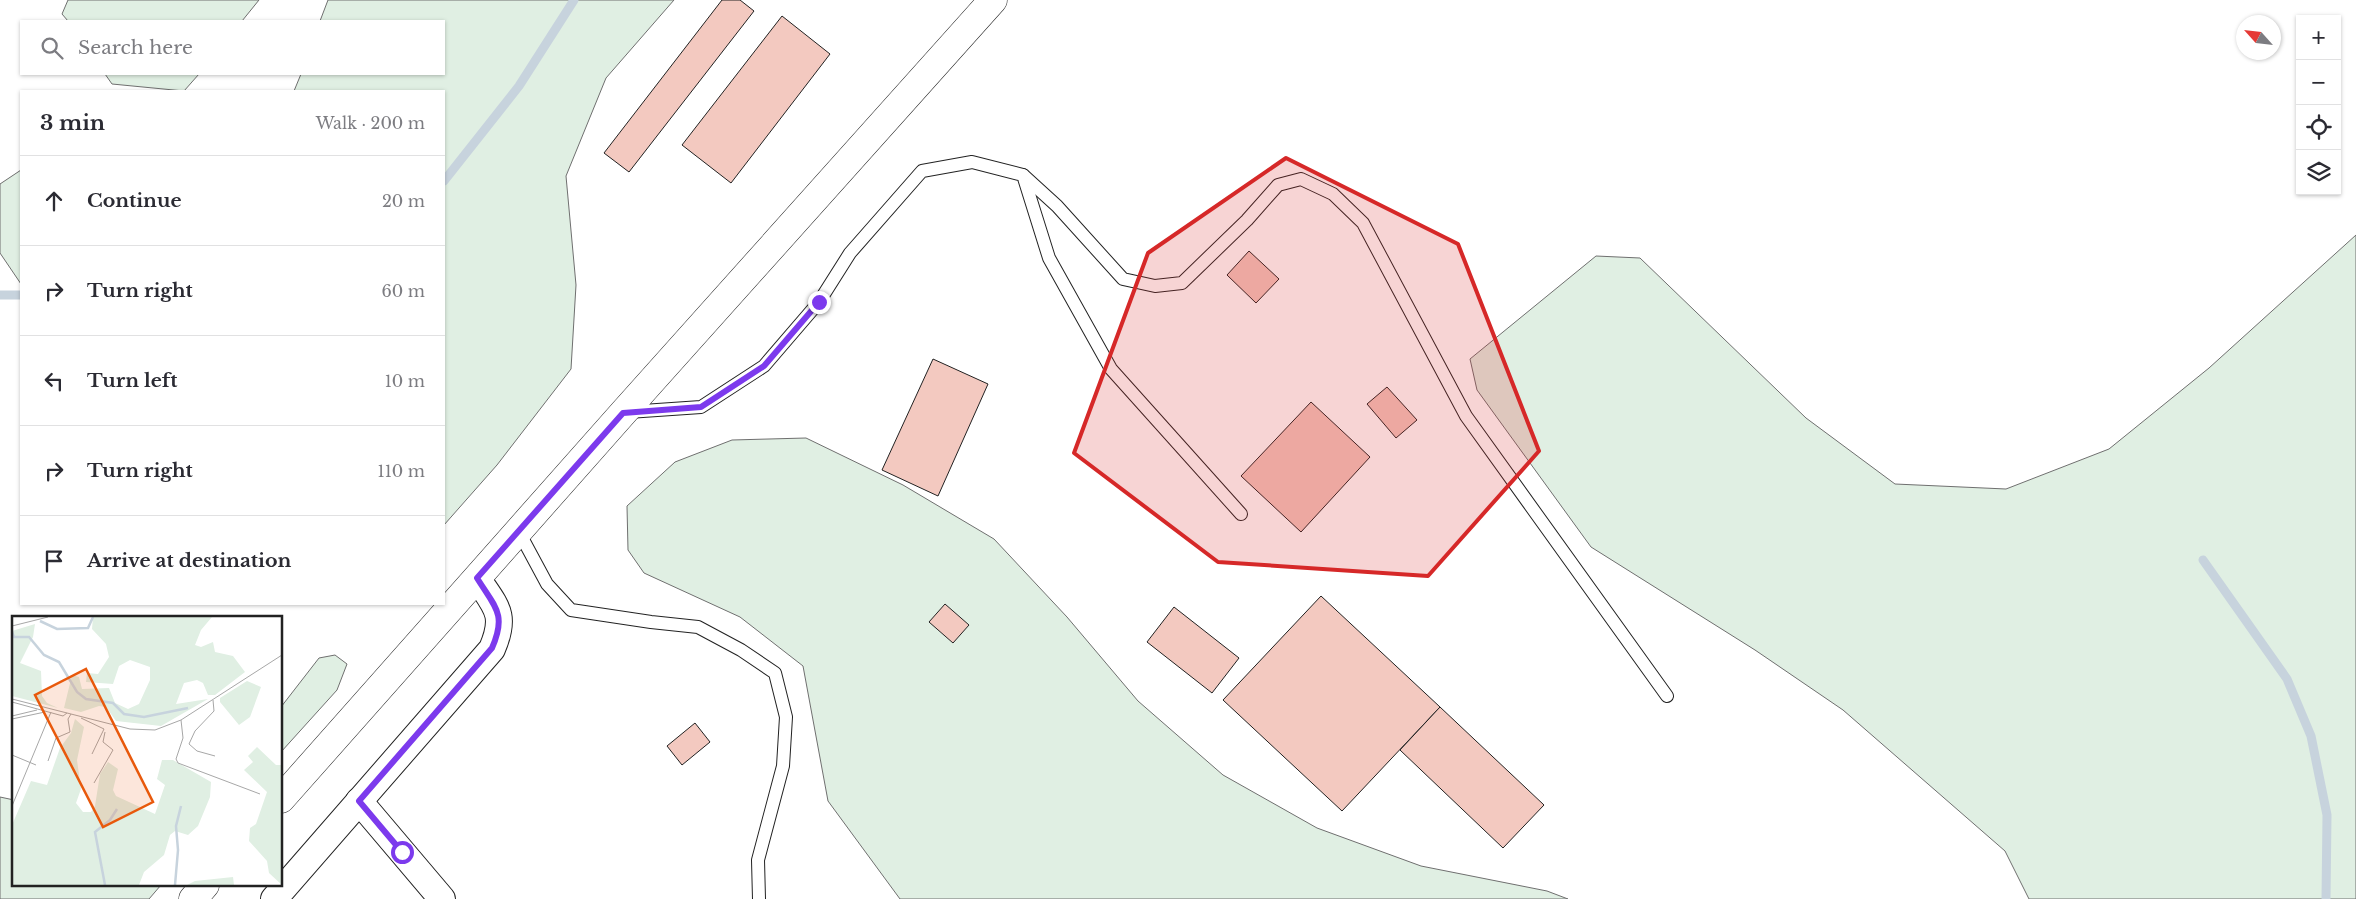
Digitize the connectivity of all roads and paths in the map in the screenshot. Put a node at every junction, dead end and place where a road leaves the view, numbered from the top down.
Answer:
1 (993, 0) edge
2 (1023, 175) junction
3 (623, 413) junction
4 (1241, 514) dead end
5 (519, 532) junction
6 (477, 578) junction
7 (1668, 696) dead end
8 (282, 798) edge
9 (359, 801) junction
10 (322, 844) junction
11 (204, 886) edge
12 (193, 899) edge
13 (274, 899) edge
14 (300, 899) edge
15 (442, 899) edge
16 (759, 899) edge

1 - 3 main road
2 - 3 lane
2 - 4 lane
2 - 7 lane
3 - 5 main road
5 - 6 main road
5 - 16 lane
6 - 8 main road
6 - 9 street
9 - 10 street
9 - 15 street
10 - 13 street
10 - 14 street
11 - 12 main road

